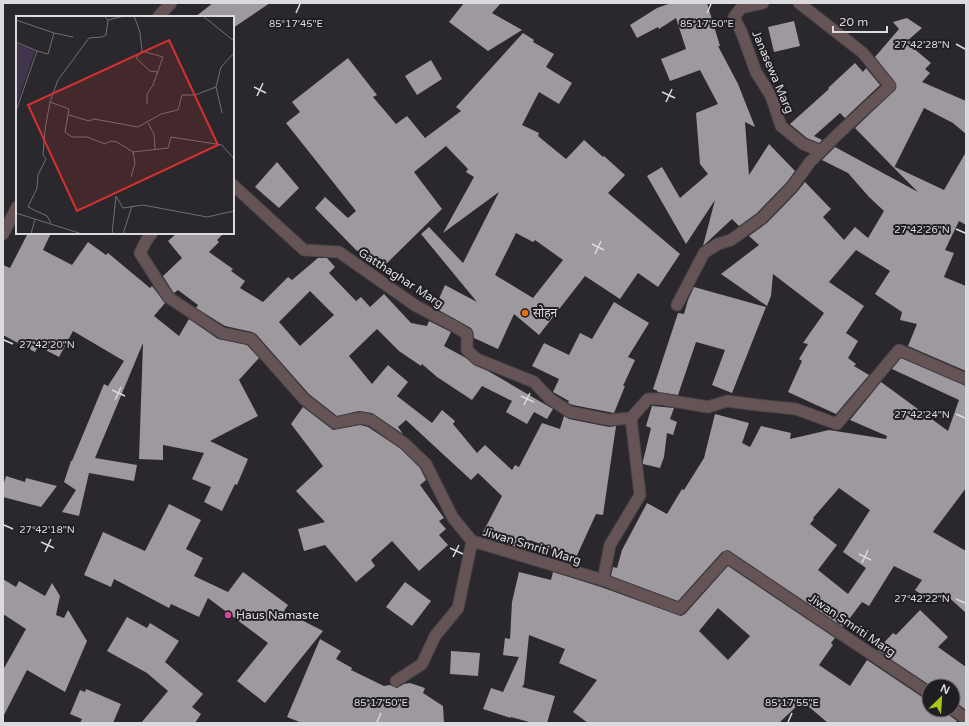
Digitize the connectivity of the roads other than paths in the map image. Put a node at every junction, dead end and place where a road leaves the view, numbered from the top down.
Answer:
1 (171, 3) edge
2 (763, 3) edge
3 (799, 3) edge
4 (159, 16) edge
5 (821, 151) junction
6 (234, 186) edge
7 (16, 209) edge
8 (3, 234) edge
9 (151, 234) edge
10 (677, 305) dead end
11 (966, 379) edge
12 (631, 418) junction
13 (472, 541) junction
14 (603, 580) junction
15 (396, 681) dead end
16 (921, 688) edge

1 - 4 street
2 - 5 street, Janasewa Marg
3 - 5 street
5 - 10 street
6 - 12 street, Gatthaghar Marg
7 - 8 street
9 - 13 street, Jiwan Smriti Marg
11 - 12 street
12 - 14 street
13 - 14 street, Jiwan Smriti Marg
13 - 15 street
14 - 16 street, Jiwan Smriti Marg

